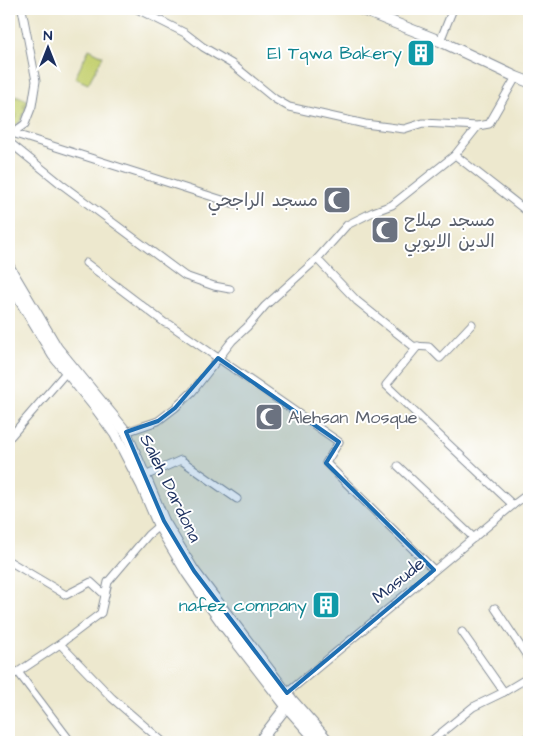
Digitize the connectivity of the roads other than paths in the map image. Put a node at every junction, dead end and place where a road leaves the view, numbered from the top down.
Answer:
1 (22, 9) edge
2 (137, 9) edge
3 (360, 9) edge
4 (453, 9) edge
5 (384, 13) edge
6 (440, 41) junction
7 (516, 77) junction
8 (529, 82) edge
9 (478, 126) junction
10 (10, 134) edge
11 (9, 142) edge
12 (455, 155) junction
13 (235, 204) dead end
14 (529, 213) edge
15 (317, 259) junction
16 (86, 263) dead end
17 (9, 267) edge
18 (9, 282) edge
19 (230, 289) dead end
20 (472, 324) dead end
21 (418, 346) junction
22 (218, 358) junction
23 (68, 370) junction
24 (126, 432) junction
25 (9, 435) edge
26 (398, 466) dead end
27 (145, 476) junction
28 (529, 493) edge
29 (237, 499) dead end
30 (513, 505) junction
31 (161, 523) junction
32 (474, 538) junction
33 (9, 561) edge
34 (434, 570) junction
35 (105, 595) junction
36 (495, 608) dead end
37 (462, 632) dead end
38 (60, 644) junction
39 (529, 659) edge
40 (18, 672) junction
41 (9, 677) edge
42 (529, 677) edge
43 (504, 692) junction
44 (289, 699) junction
45 (71, 742) edge
46 (163, 742) edge
47 (259, 742) edge
48 (318, 742) edge
49 (329, 742) edge
50 (430, 742) edge

1 - 10 street
2 - 9 street
3 - 5 street
4 - 6 street
5 - 6 street
6 - 7 street
7 - 8 street
7 - 9 street
9 - 12 street
10 - 13 street
11 - 19 street
12 - 14 street
12 - 15 street
15 - 21 street
15 - 22 street
16 - 22 street
17 - 23 street, Saleh Dardona
18 - 23 street, Saleh Dardona
20 - 21 street
21 - 30 street
22 - 24 street
22 - 34 street
23 - 24 street, Saleh Dardona
23 - 25 street
23 - 31 street, Saleh Dardona
24 - 27 street, Saleh Dardona
26 - 32 street
27 - 29 street
27 - 31 street, Saleh Dardona
28 - 30 street, Masude
30 - 32 street, Masude
31 - 35 street
31 - 44 street, Saleh Dardona
32 - 34 street, Masude
33 - 35 street
34 - 44 street, Masude
35 - 38 street
36 - 39 street
37 - 43 street
38 - 40 street
38 - 46 street
40 - 41 street
40 - 45 street
42 - 43 street
43 - 50 street
44 - 47 street
44 - 48 street, Saleh Dardona
44 - 49 street, Saleh Dardona

